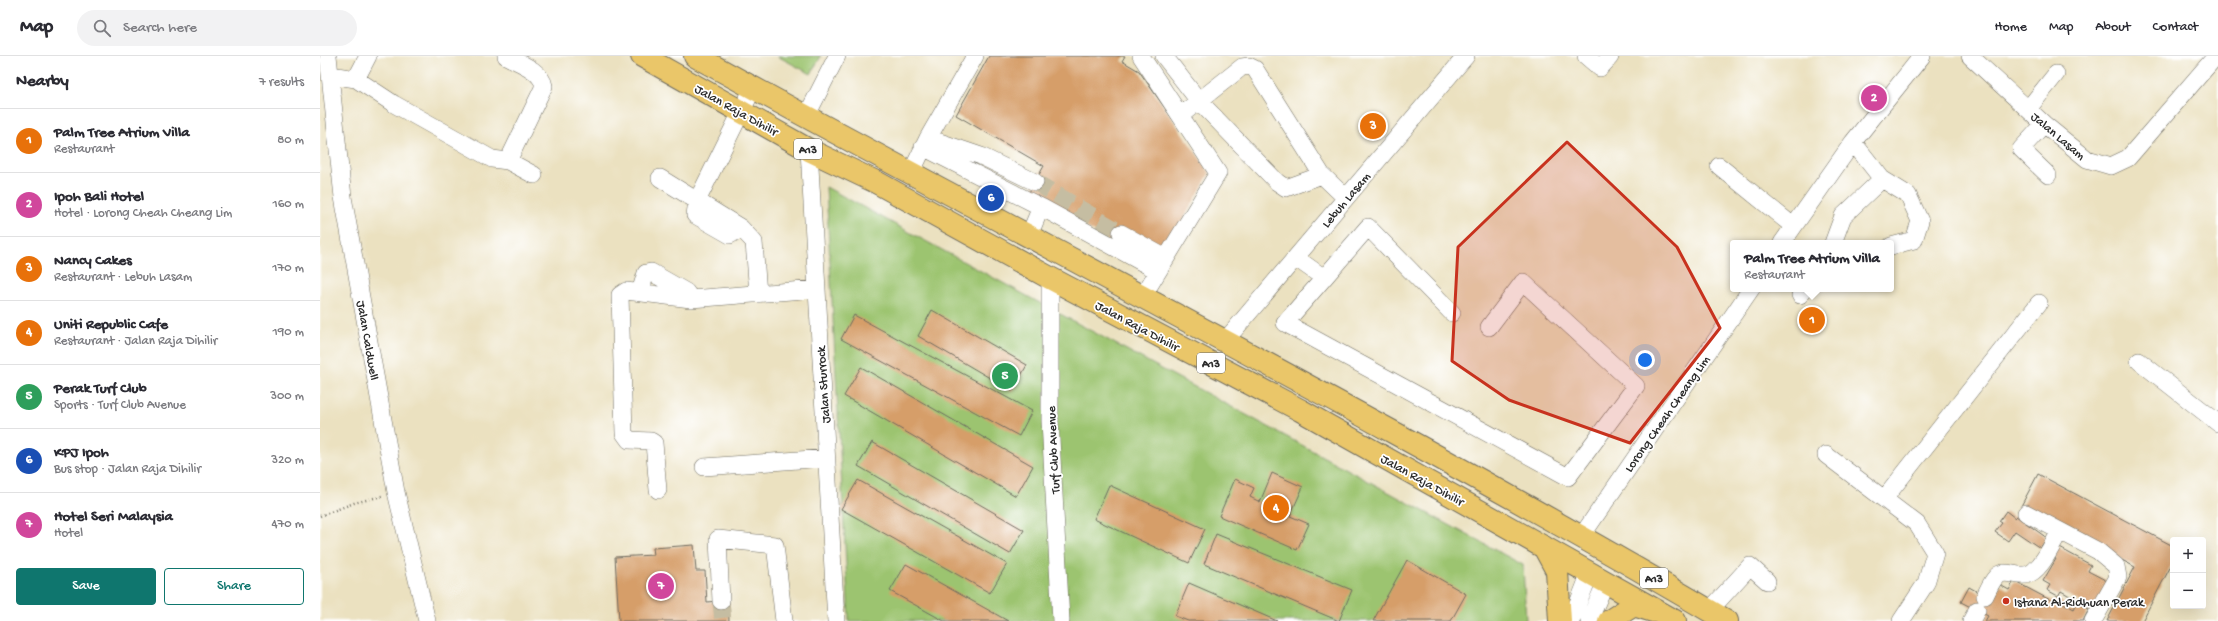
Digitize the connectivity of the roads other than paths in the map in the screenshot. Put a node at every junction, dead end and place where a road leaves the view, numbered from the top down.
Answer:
1 (328, 56) edge
2 (368, 56) edge
3 (506, 56) edge
4 (642, 56) edge
5 (695, 56) edge
6 (837, 56) edge
7 (975, 56) edge
8 (1141, 56) edge
9 (1164, 56) edge
10 (1466, 56) edge
11 (1586, 56) edge
12 (1922, 56) edge
13 (1970, 56) edge
14 (2216, 56) edge
15 (1610, 57) dead end
16 (2056, 74) dead end
17 (330, 75) junction
18 (356, 79) junction
19 (753, 88) junction
20 (1199, 101) junction
21 (2028, 109) junction
22 (742, 111) junction
23 (1181, 115) junction
24 (806, 117) junction
25 (2044, 124) junction
26 (925, 142) junction
27 (1853, 142) junction
28 (809, 150) junction
29 (508, 161) junction
30 (1720, 166) dead end
31 (911, 173) junction
32 (534, 175) dead end
33 (1322, 175) junction
34 (2048, 176) dead end
35 (660, 178) dead end
36 (1882, 179) junction
37 (1035, 182) tunnel mouth
38 (1346, 198) junction
39 (697, 201) junction
40 (1041, 207) junction
41 (1794, 226) junction
42 (1121, 233) tunnel mouth
43 (1028, 238) junction
44 (1784, 240) edge
45 (1834, 240) edge
46 (1894, 245) edge
47 (1004, 253) junction
48 (1296, 258) junction
49 (1162, 264) junction
50 (1050, 278) junction
51 (1324, 278) junction
52 (816, 289) junction
53 (1749, 292) edge
54 (758, 294) junction
55 (1144, 296) junction
56 (2039, 303) dead end
57 (1452, 313) dead end
58 (1489, 327) dead end
59 (1225, 341) junction
60 (2139, 361) dead end
61 (2218, 423) edge
62 (1826, 455) dead end
63 (826, 458) junction
64 (704, 467) dead end
65 (1497, 489) junction
66 (658, 490) dead end
67 (1884, 499) junction
68 (2026, 513) dead end
69 (2060, 532) junction
70 (1581, 537) junction
71 (1544, 547) junction
72 (1599, 574) junction
73 (1767, 581) dead end
74 (721, 601) tunnel mouth
75 (1978, 609) edge
76 (1710, 611) edge
77 (1669, 618) edge
78 (427, 621) edge
79 (784, 621) edge
80 (836, 621) edge
81 (1062, 621) edge
82 (1560, 621) edge
83 (1571, 621) edge
84 (1589, 621) edge
85 (1609, 621) edge
86 (1901, 621) edge
87 (2093, 621) edge

1 - 17 street, Jalan Caldwell
2 - 18 street
3 - 29 street
4 - 22 main road, Jalan Raja Dihilir / A13
5 - 19 main road, Jalan Raja Dihilir / A13
6 - 24 street
7 - 26 street
8 - 23 street
9 - 20 street
10 - 38 street, Lebuh Lasam
11 - 15 street
12 - 27 street
13 - 21 street, Jalan Lasam
14 - 25 street, Jalan Lasam
16 - 21 street
17 - 18 street
17 - 78 street, Jalan Caldwell
18 - 29 street
19 - 22 street
19 - 24 main road, Jalan Raja Dihilir / A13
20 - 23 street
20 - 33 street
20 - 33 street
21 - 25 street, Jalan Lasam
22 - 28 main road, Jalan Raja Dihilir / A13
22 - 39 street
23 - 49 street
24 - 31 main road, Jalan Raja Dihilir / A13
25 - 34 street
26 - 31 street
26 - 37 street
26 - 40 street
27 - 36 street
27 - 41 street
28 - 47 main road, Jalan Raja Dihilir / A13
28 - 52 street, Jalan Sturrock
29 - 32 street
30 - 41 street
31 - 43 main road, Jalan Raja Dihilir / A13
31 - 47 main road
33 - 38 street
35 - 39 street
36 - 45 street
36 - 46 street
38 - 48 street, Lebuh Lasam
39 - 54 street
40 - 43 street
40 - 49 street
41 - 44 street
42 - 49 street
43 - 55 main road, Jalan Raja Dihilir / A13
47 - 50 main road, Jalan Raja Dihilir / A13
48 - 51 street
48 - 59 street, Lebuh Lasam
49 - 55 street
50 - 71 main road, Jalan Raja Dihilir / A13
50 - 81 street, Turf Club Avenue
51 - 57 street
51 - 58 street
52 - 54 street
52 - 63 street, Jalan Sturrock
53 - 70 street, Lorong Cheah Cheang Lim
54 - 66 street
55 - 59 main road, Jalan Raja Dihilir / A13
56 - 67 street
59 - 65 main road, Jalan Raja Dihilir / A13
60 - 61 street
62 - 67 street
63 - 64 street
63 - 80 street, Jalan Sturrock
65 - 70 main road, Jalan Raja Dihilir / A13
65 - 72 main road
67 - 86 street
68 - 69 street
69 - 75 street
69 - 87 street
70 - 76 main road, Jalan Raja Dihilir / A13
71 - 72 main road, Jalan Raja Dihilir / A13
71 - 82 main road
72 - 76 main road
72 - 77 main road, Jalan Raja Dihilir / A13
72 - 83 street
72 - 84 street
73 - 76 street
74 - 79 street
77 - 85 main road

